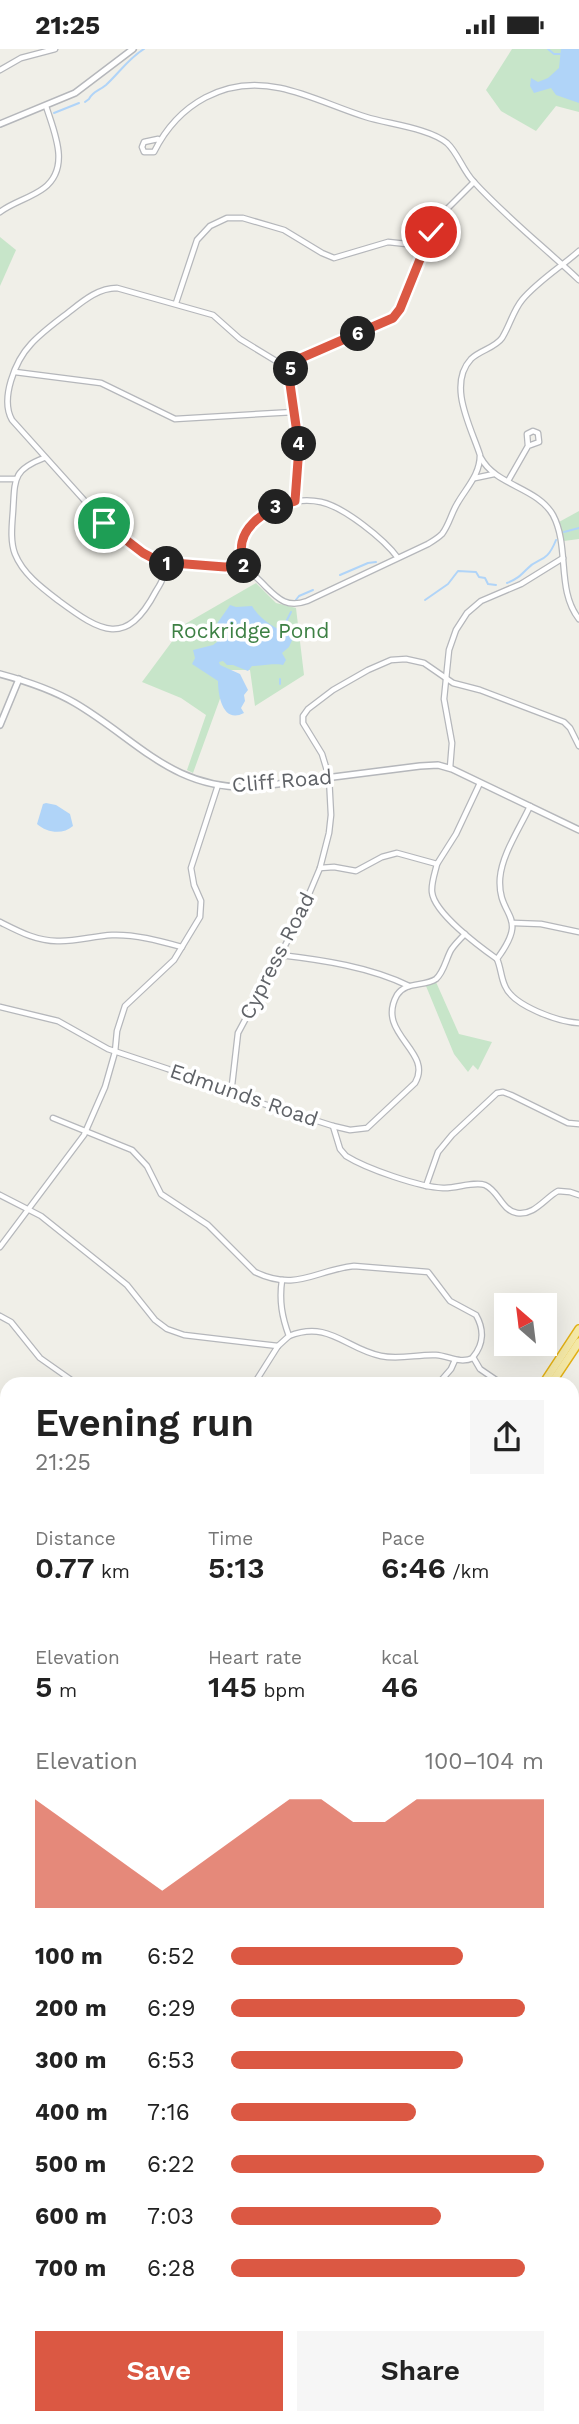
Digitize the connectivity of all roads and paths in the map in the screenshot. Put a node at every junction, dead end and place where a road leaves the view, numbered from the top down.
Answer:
1 (55, 49) edge
2 (133, 49) edge
3 (0, 69) edge
4 (46, 106) junction
5 (0, 124) edge
6 (159, 139) dead end
7 (474, 182) junction
8 (0, 212) edge
9 (425, 246) junction
10 (579, 251) edge
11 (563, 265) junction
12 (579, 280) edge
13 (176, 303) junction
14 (301, 358) junction
15 (276, 361) junction
16 (15, 372) junction
17 (289, 379) junction
18 (294, 412) junction
19 (528, 446) dead end
20 (480, 455) junction
21 (44, 458) junction
22 (495, 473) junction
23 (474, 478) junction
24 (0, 479) edge
25 (15, 479) junction
26 (508, 481) junction
27 (295, 501) junction
28 (398, 558) junction
29 (563, 558) junction
30 (158, 562) junction
31 (182, 565) junction
32 (246, 565) junction
33 (164, 577) junction
34 (579, 619) edge
35 (0, 674) edge
36 (19, 679) junction
37 (447, 680) junction
38 (0, 725) edge
39 (579, 746) edge
40 (450, 768) junction
41 (329, 778) junction
42 (480, 783) junction
43 (218, 785) junction
44 (530, 806) junction
45 (579, 829) edge
46 (437, 865) junction
47 (320, 868) junction
48 (0, 922) edge
49 (514, 923) junction
50 (579, 932) edge
51 (465, 934) junction
52 (182, 947) junction
53 (280, 955) junction
54 (497, 959) junction
55 (410, 986) junction
56 (0, 1007) edge
57 (579, 1023) edge
58 (115, 1052) junction
59 (231, 1094) junction
60 (53, 1118) dead end
61 (579, 1124) edge
62 (333, 1126) junction
63 (86, 1131) junction
64 (426, 1186) junction
65 (0, 1195) edge
66 (579, 1195) edge
67 (30, 1209) junction
68 (0, 1247) edge
69 (282, 1280) junction
70 (0, 1316) edge
71 (579, 1329) edge
72 (289, 1336) junction
73 (579, 1342) edge
74 (278, 1346) junction
75 (570, 1355) junction
76 (473, 1357) junction
77 (579, 1359) edge
78 (455, 1360) junction
79 (66, 1377) edge
80 (258, 1377) edge
81 (444, 1377) edge
82 (492, 1377) edge
83 (547, 1377) edge
84 (556, 1377) edge

1 - 3 street
2 - 4 street
4 - 5 street
4 - 8 street
6 - 7 street
7 - 9 street
7 - 11 street
9 - 13 street
9 - 14 street
10 - 11 street
11 - 12 street
11 - 20 street
13 - 15 street
13 - 16 street
14 - 15 street
14 - 17 street
15 - 17 street
16 - 18 street
16 - 21 street
17 - 18 street
18 - 27 street
19 - 26 street
20 - 22 street
20 - 23 street
21 - 25 street
21 - 30 street
22 - 23 street
22 - 26 street
23 - 28 street
24 - 25 street
25 - 33 street
26 - 29 street
27 - 28 street
27 - 32 street
28 - 32 street
29 - 34 street
29 - 37 street
30 - 31 street
30 - 33 street
31 - 32 street
31 - 33 street
35 - 36 street, Cliff Road
36 - 38 street
36 - 43 street, Cliff Road
37 - 39 street, Cypress Road
37 - 40 street
37 - 41 street, Cypress Road
40 - 41 street, Cliff Road
40 - 42 street, Cliff Road
41 - 43 street, Cliff Road
41 - 47 street, Cypress Road
42 - 44 street, Cliff Road
42 - 46 street
43 - 52 street
44 - 45 street, Cliff Road
44 - 49 street
46 - 47 street
46 - 51 street
47 - 53 street, Cypress Road
48 - 52 street
49 - 50 street
49 - 54 street
51 - 54 street
51 - 55 street
52 - 58 street
53 - 55 street
53 - 59 street, Cypress Road
54 - 57 street
55 - 62 street
56 - 58 street, Edmunds Road
58 - 59 street, Edmunds Road
58 - 63 street
59 - 62 street, Edmunds Road
60 - 63 street
61 - 64 street
62 - 64 street, Edmunds Road
63 - 67 street
63 - 69 street
64 - 66 street, Edmunds Road
65 - 67 street
67 - 68 street
67 - 74 street
69 - 72 street
69 - 76 street
70 - 79 street
71 - 83 highway
72 - 74 street
72 - 78 street
73 - 75 highway
74 - 80 street
75 - 77 street
75 - 84 highway
76 - 78 street
76 - 82 street
78 - 81 street

